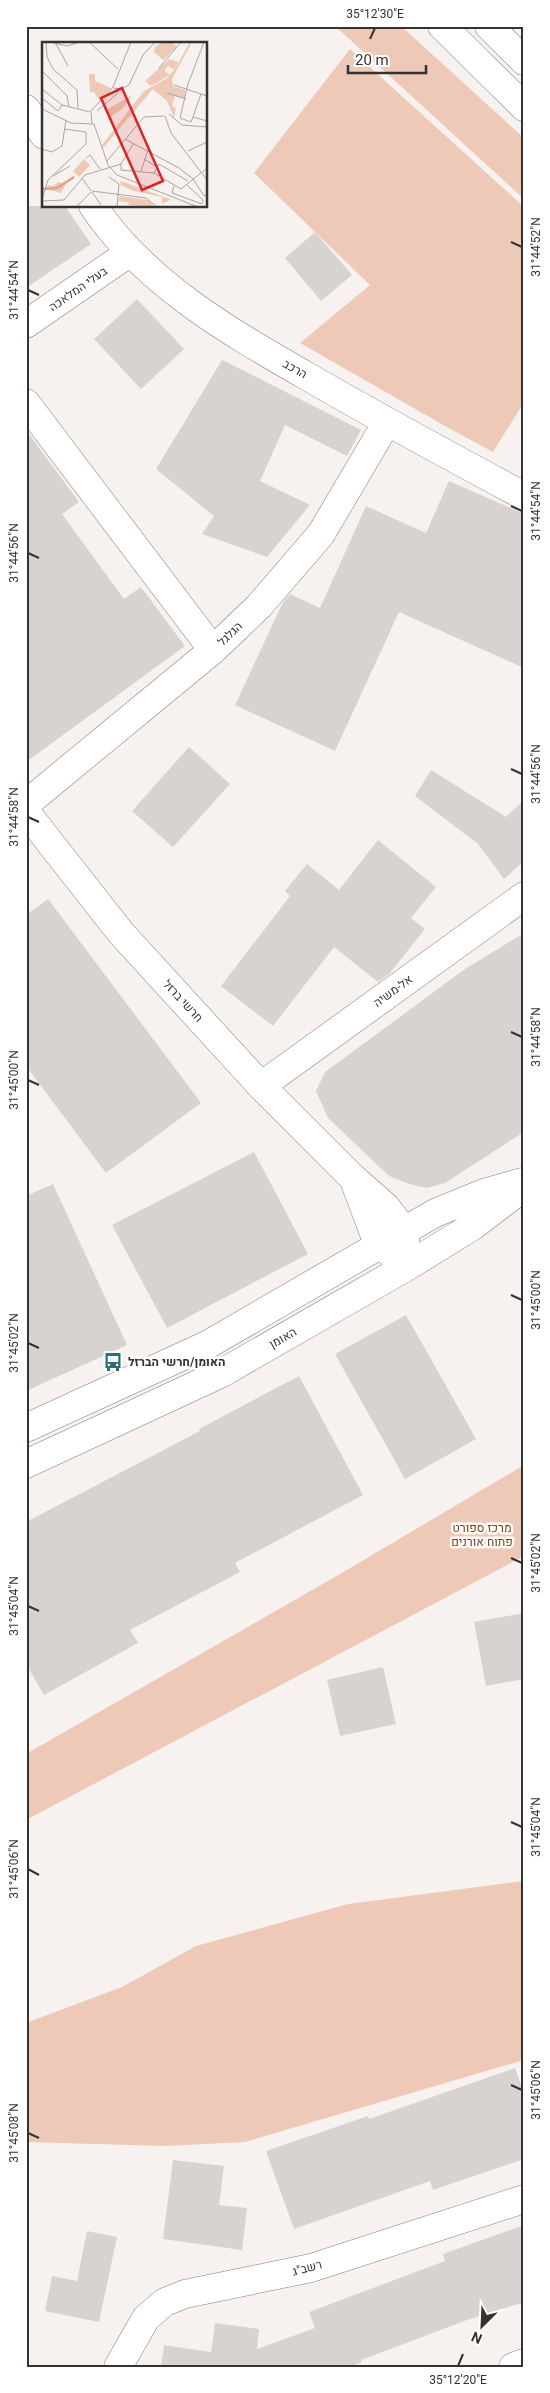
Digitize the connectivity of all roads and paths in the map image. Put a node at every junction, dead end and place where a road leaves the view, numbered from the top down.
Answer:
1 (442, 26) edge
2 (489, 26) edge
3 (524, 61) edge
4 (524, 106) edge
5 (26, 109) edge
6 (42, 132) edge
7 (94, 208) edge
8 (129, 253) junction
9 (26, 324) edge
10 (26, 403) edge
11 (387, 422) junction
12 (524, 496) edge
13 (213, 650) junction
14 (26, 804) edge
15 (26, 812) edge
16 (524, 896) edge
17 (261, 1086) junction
18 (353, 1178) junction
19 (524, 1182) edge
20 (524, 1186) edge
21 (404, 1231) junction
22 (381, 1246) junction
23 (408, 1266) junction
24 (26, 1428) edge
25 (26, 1464) edge
26 (524, 2199) edge
27 (524, 2363) edge
28 (118, 2367) edge
29 (513, 2367) edge

1 - 4 street
2 - 3 street
5 - 6 street
7 - 8 street, הרכב
8 - 9 street, בעלי המלאכה
8 - 11 street, הרכב
10 - 13 street
11 - 12 street, הרכב
11 - 13 street, הגלגל
13 - 14 street, הגלגל
15 - 17 street, חרשי ברזל
16 - 17 street, אל-משיה
17 - 18 street, חרשי ברזל
18 - 21 street, חרשי ברזל
18 - 22 street, חרשי ברזל
19 - 21 street
20 - 23 street, האומן
21 - 22 street
21 - 23 street
22 - 23 street, חרשי ברזל
22 - 24 street
23 - 25 street, האומן
26 - 28 street, רשב"ג
27 - 29 street

